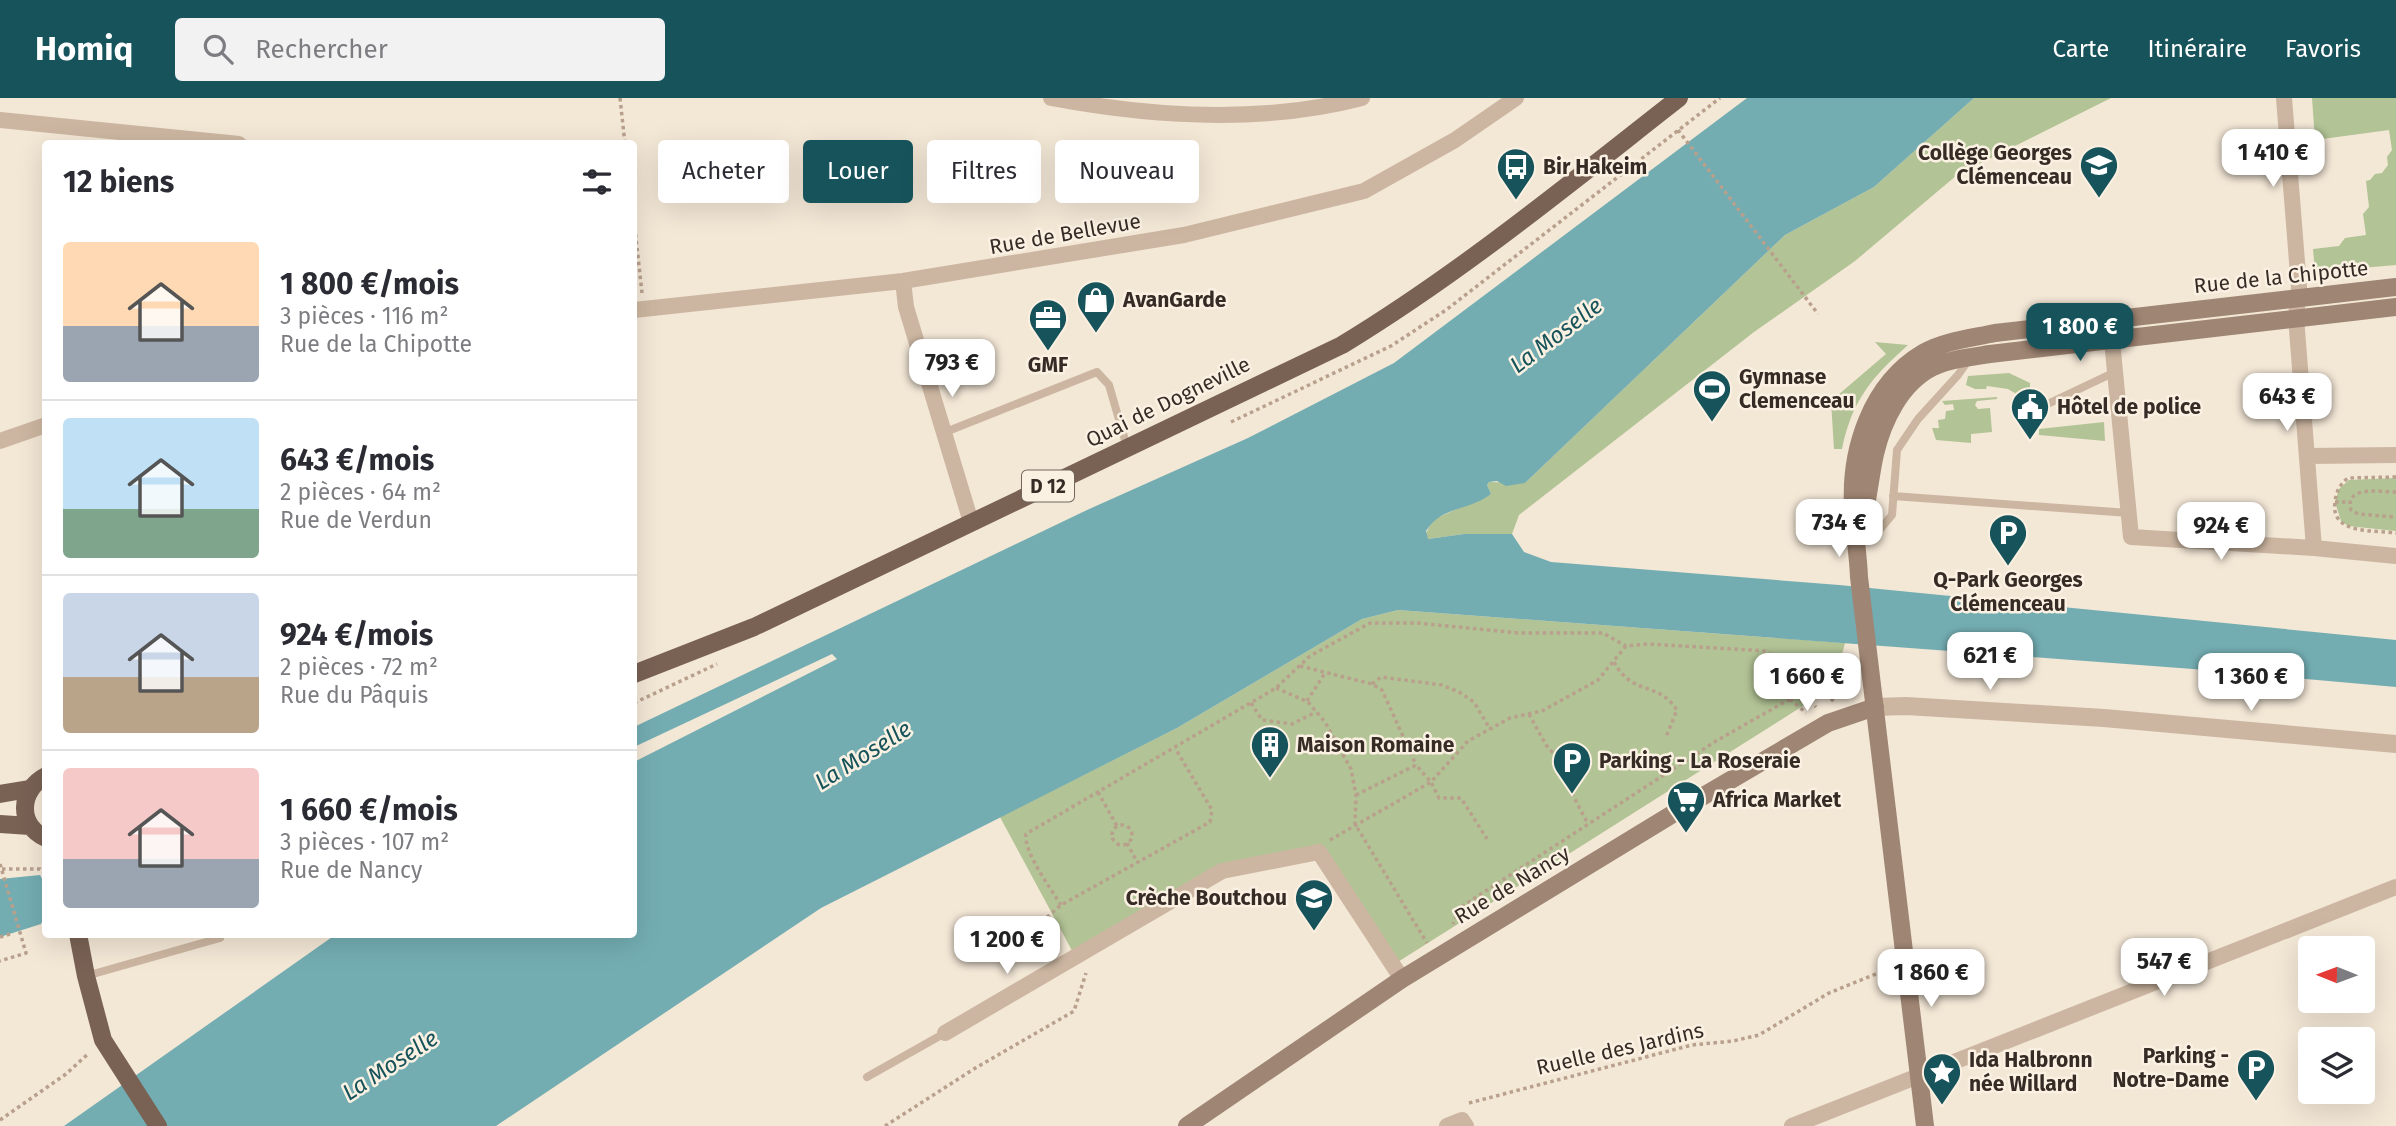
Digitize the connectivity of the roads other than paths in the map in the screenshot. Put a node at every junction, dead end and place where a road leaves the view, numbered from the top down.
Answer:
1 (1051, 98) edge
2 (1362, 98) edge
3 (1516, 98) edge
4 (1679, 98) edge
5 (2284, 98) edge
6 (0, 120) edge
7 (199, 140) edge
8 (903, 281) junction
9 (2396, 287) edge
10 (2299, 297) junction
11 (2396, 307) edge
12 (638, 309) edge
13 (2296, 317) junction
14 (2110, 320) junction
15 (2112, 341) junction
16 (1971, 357) junction
17 (2115, 372) junction
18 (2033, 411) dead end
19 (42, 426) edge
20 (943, 433) junction
21 (0, 441) edge
22 (1127, 447) junction
23 (2396, 455) edge
24 (2308, 456) junction
25 (1893, 495) junction
26 (2129, 513) junction
27 (971, 523) junction
28 (1857, 539) junction
29 (2314, 548) junction
30 (2396, 556) edge
31 (637, 673) edge
32 (1875, 707) junction
33 (2396, 744) edge
34 (42, 779) edge
35 (29, 789) junction
36 (0, 794) edge
37 (0, 824) edge
38 (30, 826) junction
39 (42, 835) edge
40 (2396, 887) edge
41 (79, 938) edge
42 (220, 938) dead end
43 (86, 976) junction
44 (1402, 979) junction
45 (945, 1033) joint
46 (1919, 1074) junction
47 (867, 1076) dead end
48 (158, 1126) edge
49 (1187, 1126) edge
50 (1792, 1126) edge
51 (1925, 1126) edge

1 - 2 street
3 - 8 street, Rue de Bellevue
4 - 22 main road, Quai de Dogneville / D 12
5 - 10 street
6 - 7 street
8 - 12 street, Rue de Bellevue
8 - 20 street
9 - 10 main road, Rue de la Chipotte
10 - 13 street
10 - 14 main road, Rue de la Chipotte
11 - 13 main road, Rue de la Chipotte
13 - 15 main road, Rue de la Chipotte
13 - 24 street
14 - 15 street
14 - 28 main road, Rue de la Chipotte
15 - 16 main road, Rue de la Chipotte
15 - 17 street
16 - 25 lane
16 - 28 main road, Rue de la Chipotte
17 - 18 lane
17 - 26 street
19 - 21 street
20 - 22 lane
20 - 27 street
22 - 27 main road, Quai de Dogneville / D 12
23 - 24 street
24 - 29 street
25 - 26 lane
25 - 28 lane
26 - 29 street
27 - 31 main road, Quai de Dogneville / D 12
28 - 32 main road, Rue de la Chipotte
29 - 30 street
32 - 33 street
32 - 44 main road, Rue de Nancy
32 - 46 main road
34 - 35 main road
35 - 36 main road
35 - 38 main road
37 - 38 main road
38 - 39 main road
40 - 46 street
41 - 43 main road
42 - 43 lane
43 - 48 main road
44 - 45 street
44 - 49 main road, Rue de Nancy
45 - 47 lane
46 - 50 street
46 - 51 main road

